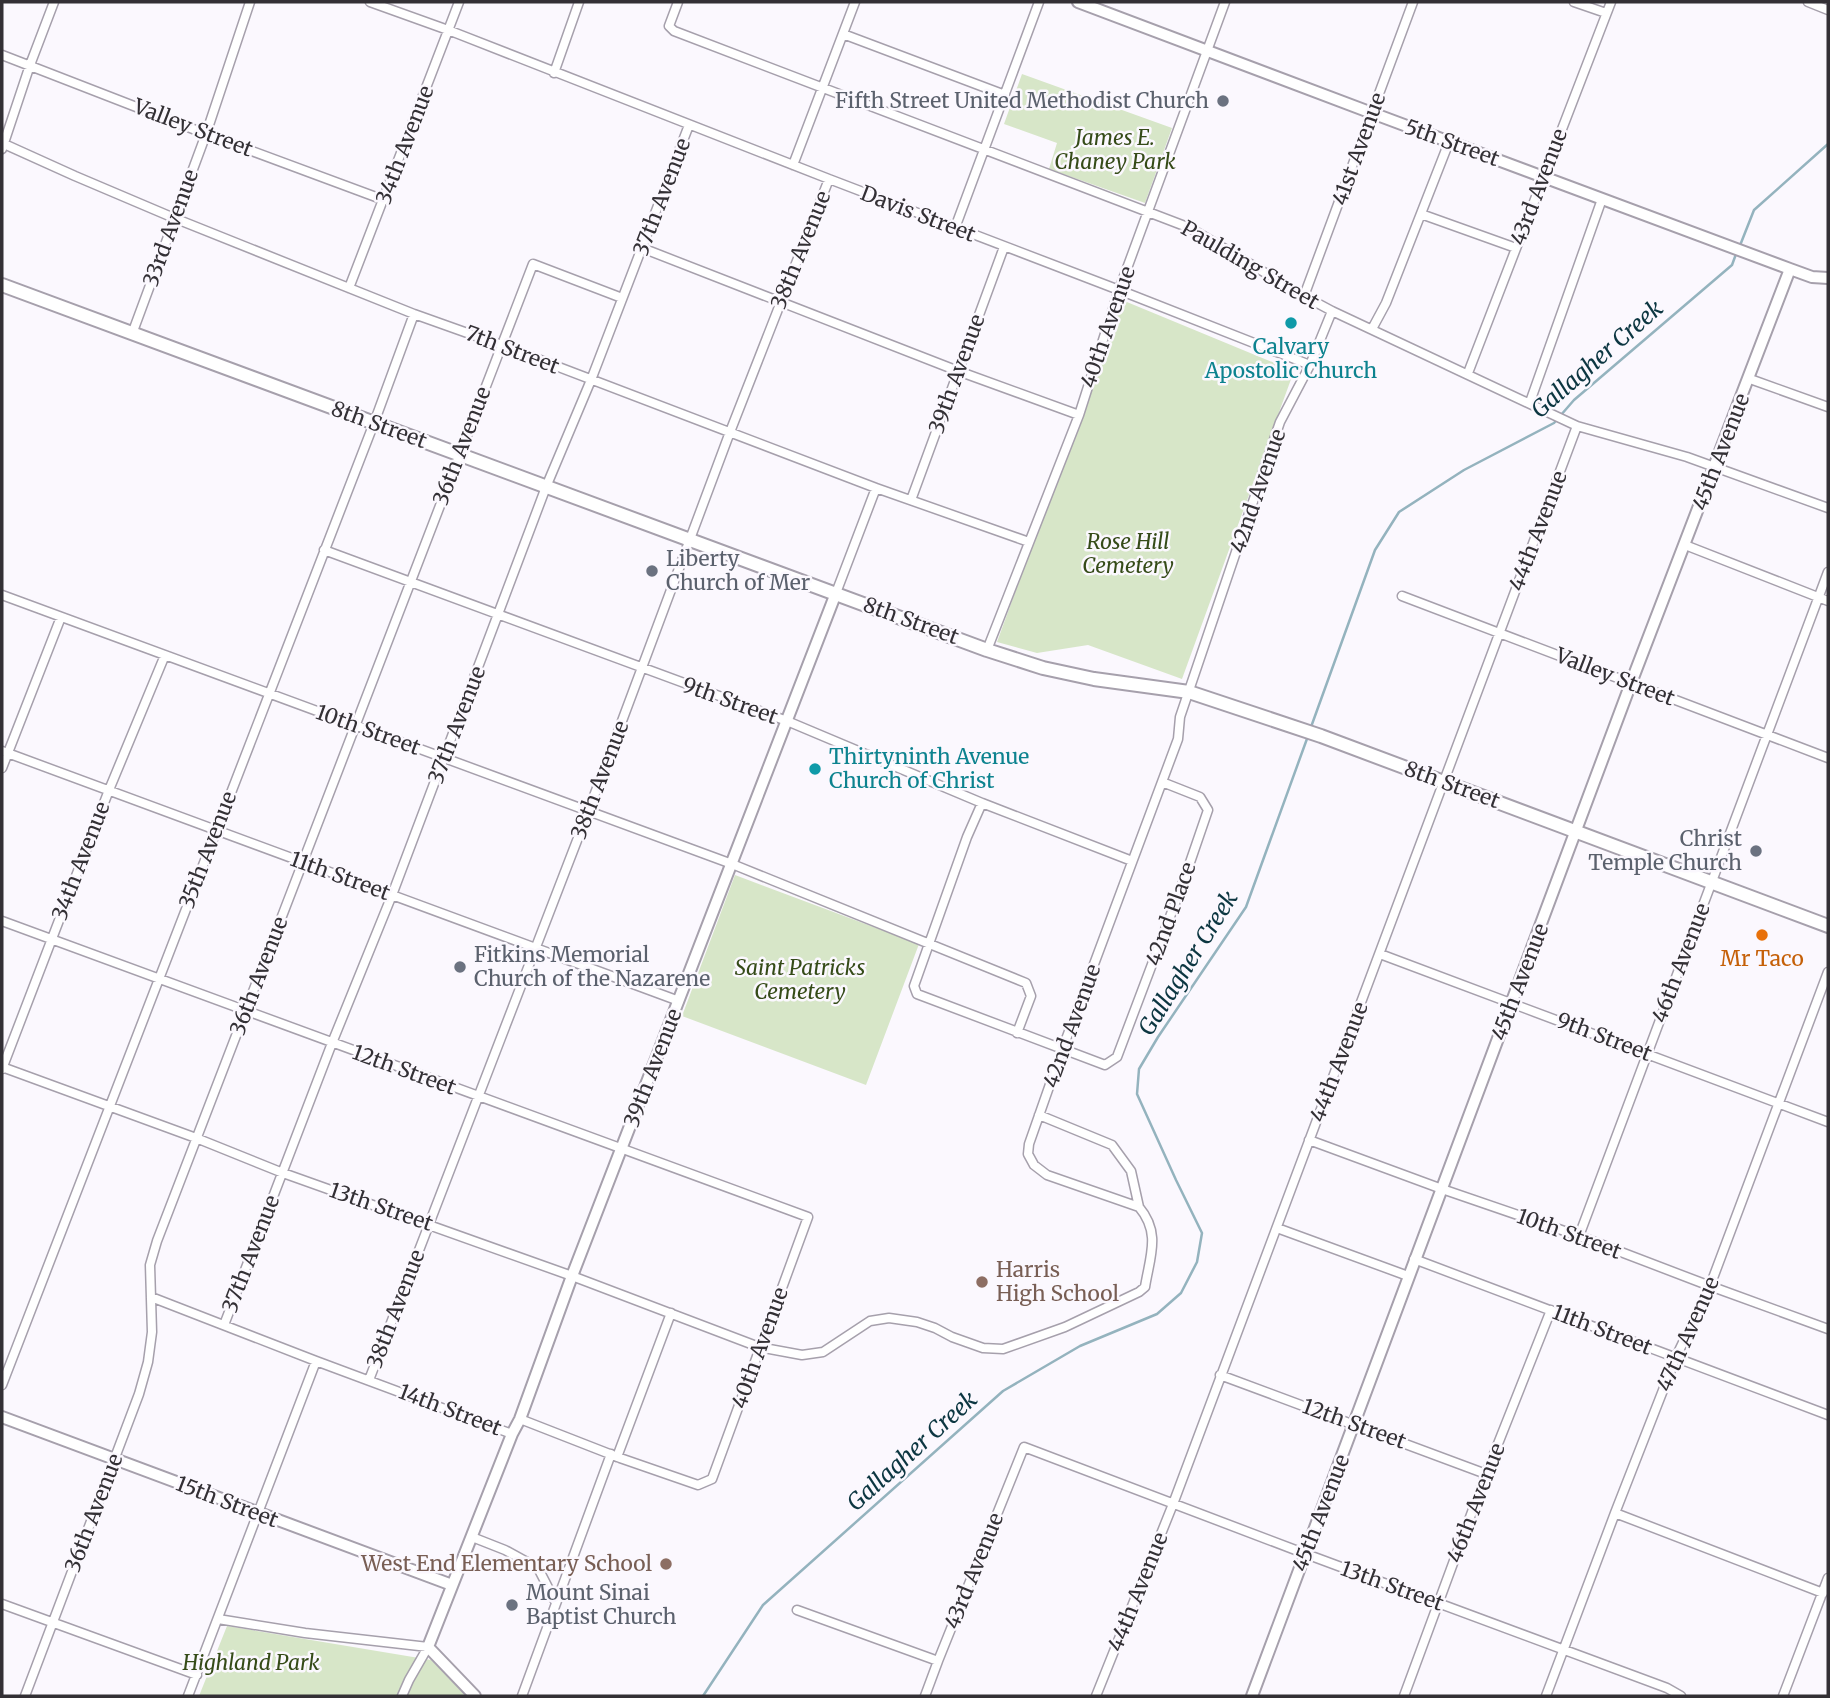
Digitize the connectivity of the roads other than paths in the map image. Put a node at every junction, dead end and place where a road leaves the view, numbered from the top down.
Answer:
1 (54, 2) edge
2 (250, 2) edge
3 (370, 2) edge
4 (459, 2) edge
5 (579, 2) edge
6 (678, 2) edge
7 (855, 2) edge
8 (1039, 2) edge
9 (1078, 2) edge
10 (1225, 2) edge
11 (1413, 2) edge
12 (1574, 2) edge
13 (1611, 2) edge
14 (1808, 2) edge
15 (1828, 10) edge
16 (1606, 13) junction
17 (449, 30) junction
18 (843, 34) junction
19 (1207, 50) junction
20 (2, 55) edge
21 (30, 65) junction
22 (554, 73) junction
23 (823, 89) junction
24 (1005, 95) junction
25 (1372, 113) junction
26 (690, 125) junction
27 (206, 134) junction
28 (1449, 142) junction
29 (2, 145) edge
30 (985, 149) junction
31 (793, 165) junction
32 (1543, 177) junction
33 (829, 179) junction
34 (1602, 199) junction
35 (384, 200) junction
36 (1149, 212) junction
37 (1421, 214) junction
38 (174, 218) junction
39 (955, 228) junction
40 (1004, 247) junction
41 (642, 248) junction
42 (1516, 248) junction
43 (1790, 269) junction
44 (1828, 280) edge
45 (2, 285) edge
46 (349, 288) junction
47 (1119, 290) junction
48 (1304, 296) junction
49 (622, 298) junction
50 (780, 302) junction
51 (1332, 311) junction
52 (414, 314) junction
53 (1373, 330) junction
54 (132, 334) junction
55 (501, 345) junction
56 (1310, 365) junction
57 (958, 371) junction
58 (1468, 373) junction
59 (1749, 379) junction
60 (591, 380) junction
61 (1530, 402) junction
62 (1828, 407) edge
63 (1079, 415) junction
64 (373, 424) junction
65 (1577, 426) junction
66 (730, 432) junction
67 (459, 455) junction
68 (1715, 467) junction
69 (546, 487) junction
70 (876, 488) junction
71 (911, 500) junction
72 (1828, 508) edge
73 (690, 540) junction
74 (1029, 542) junction
75 (1685, 545) junction
76 (324, 550) junction
77 (1828, 572) edge
78 (410, 583) junction
79 (836, 593) junction
80 (2, 595) edge
81 (1402, 596) dead end
82 (1819, 597) junction
83 (1828, 601) edge
84 (499, 615) junction
85 (61, 617) junction
86 (1499, 633) junction
87 (987, 650) junction
88 (166, 655) junction
89 (641, 668) junction
90 (1631, 683) junction
91 (1189, 692) junction
92 (268, 693) junction
93 (787, 721) junction
94 (356, 726) junction
95 (1768, 735) junction
96 (5, 752) edge
97 (444, 758) junction
98 (1828, 758) edge
99 (2, 768) edge
100 (1162, 782) junction
101 (1444, 782) junction
102 (109, 790) junction
103 (982, 803) junction
104 (588, 812) junction
105 (216, 830) junction
106 (1577, 832) junction
107 (1132, 861) junction
108 (303, 862) junction
109 (732, 864) junction
110 (1711, 882) junction
111 (392, 895) junction
112 (2, 921) edge
113 (1828, 926) edge
114 (51, 939) junction
115 (929, 942) junction
116 (535, 948) junction
117 (1380, 954) junction
118 (1828, 972) edge
119 (158, 979) junction
120 (679, 1002) junction
121 (1512, 1002) junction
122 (246, 1011) junction
123 (1017, 1033) junction
124 (332, 1043) junction
125 (1062, 1050) junction
126 (1647, 1053) junction
127 (2, 1068) edge
128 (477, 1096) junction
129 (1779, 1103) junction
130 (109, 1106) junction
131 (1040, 1115) junction
132 (1828, 1122) edge
133 (196, 1138) junction
134 (1309, 1140) junction
135 (622, 1149) junction
136 (283, 1173) junction
137 (1442, 1189) junction
138 (1139, 1207) junction
139 (808, 1217) joint
140 (429, 1224) junction
141 (1277, 1228) junction
142 (1579, 1236) junction
143 (1415, 1259) junction
144 (572, 1276) junction
145 (1408, 1276) junction
146 (1710, 1286) junction
147 (151, 1297) junction
148 (1551, 1310) junction
149 (671, 1313) junction
150 (224, 1325) junction
151 (1828, 1329) edge
152 (760, 1347) junction
153 (1676, 1357) junction
154 (316, 1361) junction
155 (1220, 1375) junction
156 (369, 1380) junction
157 (2, 1385) edge
158 (1828, 1415) edge
159 (2, 1418) edge
160 (520, 1419) junction
161 (1355, 1424) junction
162 (512, 1434) junction
163 (1024, 1447) joint
164 (614, 1455) junction
165 (115, 1459) junction
166 (1486, 1474) junction
167 (712, 1479) joint
168 (1173, 1504) junction
169 (258, 1513) junction
170 (1615, 1513) junction
171 (472, 1537) junction
172 (1306, 1554) junction
173 (1828, 1578) edge
174 (452, 1585) junction
175 (1823, 1593) junction
176 (556, 1603) junction
177 (1438, 1603) junction
178 (2, 1604) edge
179 (797, 1610) dead end
180 (219, 1619) junction
181 (52, 1624) junction
182 (428, 1647) junction
183 (1563, 1650) junction
184 (938, 1661) junction
185 (197, 1675) junction
186 (25, 1696) edge
187 (188, 1696) edge
188 (402, 1696) edge
189 (475, 1696) edge
190 (522, 1696) edge
191 (925, 1696) edge
192 (1096, 1696) edge
193 (1252, 1696) edge
194 (1404, 1696) edge
195 (1546, 1696) edge
196 (1681, 1696) edge
197 (1783, 1696) edge

1 - 21 street
2 - 27 street, 33rd Avenue
3 - 17 street, Davis Street
4 - 17 street, 34th Avenue
5 - 22 street
6 - 23 street, Paulding Street
7 - 18 street, 38th Avenue
8 - 24 street
9 - 19 street, 5th Street
10 - 19 street, 40th Avenue
11 - 25 street, 41st Avenue
12 - 16 street
13 - 16 street, 43rd Avenue
14 - 15 street
16 - 32 street, 43rd Avenue
17 - 22 street, Davis Street
17 - 35 street, 34th Avenue
18 - 23 street, 38th Avenue
18 - 24 street
19 - 25 street, 5th Street
19 - 36 street, 40th Avenue
20 - 21 street, Valley Street
21 - 27 street, Valley Street
21 - 29 street
22 - 26 street, Davis Street
23 - 30 street, Paulding Street
23 - 31 street, 38th Avenue
24 - 30 street
25 - 28 street, 5th Street
25 - 48 street, 41st Avenue
26 - 31 street, Davis Street
26 - 41 street, 37th Avenue
27 - 35 street, Valley Street
27 - 38 street, 33rd Avenue
28 - 32 street, 5th Street
28 - 37 street
29 - 38 street, 7th Street
30 - 36 street, Paulding Street
30 - 39 street
31 - 33 street, Davis Street
32 - 34 street, 5th Street
32 - 42 street, 43rd Avenue
33 - 39 street, Davis Street
33 - 50 street, 38th Avenue
34 - 43 street, 5th Street
34 - 61 street
35 - 46 street, 34th Avenue
36 - 47 street, 40th Avenue
36 - 48 street, Paulding Street
37 - 42 street
37 - 53 street
38 - 46 street, 7th Street
38 - 54 street, 33rd Avenue
39 - 40 street, Davis Street
40 - 47 street, Davis Street
40 - 57 street, 39th Avenue
41 - 49 street, 37th Avenue
41 - 50 street
42 - 58 street, 43rd Avenue
43 - 44 street, 5th Street
43 - 59 street, 45th Avenue
45 - 54 main road, 8th Street
46 - 52 street, 7th Street
47 - 56 street, Davis Street
47 - 63 street, 40th Avenue
48 - 51 street, Paulding Street
49 - 55 street, 36th Avenue
49 - 60 street, 37th Avenue
50 - 57 street
50 - 66 street, 38th Avenue
51 - 53 street, Paulding Street
51 - 56 street, 42nd Avenue
52 - 55 street, 7th Street
52 - 64 street, 35th Avenue
53 - 58 street, Paulding Street
54 - 64 main road, 8th Street
55 - 60 street, 7th Street
55 - 67 street, 36th Avenue
56 - 91 street, 42nd Avenue
57 - 63 street
57 - 71 street, 39th Avenue
58 - 61 street, Paulding Street
59 - 62 street
59 - 68 street, 45th Avenue
60 - 66 street, 7th Street
60 - 69 street, 37th Avenue
61 - 65 street, Paulding Street
63 - 74 street, 40th Avenue
64 - 67 main road, 8th Street
64 - 76 street, 35th Avenue
65 - 68 street, Paulding Street
65 - 86 street, 44th Avenue
66 - 70 street, 7th Street
66 - 73 street, 38th Avenue
67 - 69 main road, 8th Street
67 - 78 street, 36th Avenue
68 - 72 street, Paulding Street
68 - 75 street, 45th Avenue
69 - 73 main road, 8th Street
69 - 84 street, 37th Avenue
70 - 71 street, 7th Street
70 - 79 street, 39th Avenue
71 - 74 street, 7th Street
73 - 79 main road, 8th Street
73 - 89 street, 38th Avenue
74 - 87 street, 40th Avenue
75 - 82 street
75 - 90 street, 45th Avenue
76 - 78 street, 9th Street
76 - 92 street, 35th Avenue
77 - 82 street, 46th Avenue
78 - 84 street, 9th Street
78 - 94 street, 36th Avenue
79 - 87 main road, 8th Street
79 - 93 street, 39th Avenue
80 - 85 street, 10th Street
81 - 86 street, Valley Street
82 - 83 street
82 - 95 street, 46th Avenue
84 - 89 street, 9th Street
84 - 97 street, 37th Avenue
85 - 88 street, 10th Street
85 - 96 street
86 - 90 street, Valley Street
86 - 101 street, 44th Avenue
87 - 91 main road, 8th Street
88 - 92 street, 10th Street
88 - 102 street, 34th Avenue
89 - 93 street, 9th Street
89 - 104 street, 38th Avenue
90 - 95 street, Valley Street
90 - 106 street, 45th Avenue
91 - 100 street, 42nd Avenue
91 - 101 main road, 8th Street
92 - 94 street, 10th Street
92 - 105 street, 35th Avenue
93 - 103 street, 9th Street
93 - 109 street, 39th Avenue
94 - 97 street, 10th Street
94 - 108 street, 36th Avenue
95 - 98 street, Valley Street
95 - 110 street, 46th Avenue
96 - 99 street
96 - 102 street, 11th Street
97 - 104 street, 10th Street
97 - 111 street, 37th Avenue
100 - 107 street, 42nd Avenue
100 - 125 street, 42nd Place
101 - 106 main road, 8th Street
101 - 117 street, 44th Avenue
102 - 105 street, 11th Street
102 - 114 street, 34th Avenue
103 - 107 street, 9th Street
103 - 115 street
104 - 109 street, 10th Street
104 - 116 street, 38th Avenue
105 - 108 street, 11th Street
105 - 119 street, 35th Avenue
106 - 110 main road, 8th Street
106 - 121 street, 45th Avenue
107 - 125 street, 42nd Avenue
108 - 111 street, 11th Street
108 - 122 street, 36th Avenue
109 - 115 street, 10th Street
109 - 120 street, 39th Avenue
110 - 113 main road, 8th Street
110 - 126 street, 46th Avenue
111 - 116 street, 11th Street
111 - 124 street, 37th Avenue
112 - 114 street, 12th Street
114 - 119 street, 12th Street
114 - 127 street, 34th Avenue
115 - 123 street, 10th Street
115 - 123 street
116 - 120 street, 11th Street
116 - 128 street, 38th Avenue
117 - 121 street, 9th Street
117 - 134 street, 44th Avenue
118 - 129 street, 47th Avenue
119 - 122 street, 12th Street
119 - 130 street, 35th Avenue
120 - 135 street, 39th Avenue
121 - 126 street, 9th Street
121 - 137 street, 45th Avenue
122 - 124 street, 12th Street
122 - 133 street, 36th Avenue
123 - 125 street
124 - 128 street, 12th Street
124 - 136 street, 37th Avenue
125 - 131 street, 42nd Avenue
126 - 129 street, 9th Street
126 - 142 street, 46th Avenue
127 - 130 street, 13th Street
128 - 135 street, 12th Street
128 - 140 street, 38th Avenue
129 - 132 street, 9th Street
129 - 146 street, 47th Avenue
130 - 133 street, 13th Street
130 - 157 street, 35th Avenue
131 - 138 street
131 - 138 street, 42nd Avenue
133 - 136 street, 13th Street
133 - 147 street, 36th Avenue
134 - 137 street, 10th Street
134 - 141 street, 44th Avenue
135 - 139 street, 12th Street
135 - 144 street, 39th Avenue
136 - 140 street, 13th Street
136 - 150 street, 37th Avenue
137 - 142 street, 10th Street
137 - 143 street, 45th Avenue
138 - 152 street
139 - 152 street, 40th Avenue
140 - 144 street, 13th Street
140 - 156 street, 38th Avenue
141 - 145 street
141 - 155 street, 44th Avenue
142 - 146 street, 10th Street
143 - 145 street, 45th Avenue
143 - 148 street, 11th Street
144 - 149 street, 13th Street
144 - 160 street, 39th Avenue
145 - 161 street, 45th Avenue
146 - 151 street, 10th Street
146 - 153 street, 47th Avenue
147 - 150 street, 14th Street
147 - 165 street, 36th Avenue
148 - 153 street, 11th Street
148 - 166 street, 46th Avenue
149 - 152 street, 13th Street
149 - 164 street
150 - 154 street, 14th Street
152 - 167 street, 40th Avenue
153 - 158 street, 11th Street
153 - 170 street, 47th Avenue
154 - 156 street, 14th Street
154 - 169 street
155 - 161 street, 12th Street
155 - 168 street, 44th Avenue
156 - 162 street, 14th Street
159 - 165 street, 15th Street
160 - 162 street, 39th Avenue
160 - 164 street, 14th Street
161 - 166 street, 12th Street
161 - 172 street, 45th Avenue
162 - 171 street, 39th Avenue
163 - 168 street, 13th Street
163 - 184 street, 43rd Avenue
164 - 167 street, 14th Street
164 - 176 street
165 - 169 street, 15th Street
165 - 181 street, 36th Avenue
166 - 177 street, 46th Avenue
168 - 172 street, 13th Street
168 - 192 street, 44th Avenue
169 - 174 street, 15th Street
169 - 180 street
170 - 175 street
170 - 183 street, 47th Avenue
171 - 174 street, 39th Avenue
171 - 176 street
172 - 177 street, 13th Street
172 - 193 street, 45th Avenue
173 - 175 street
174 - 182 street, 39th Avenue
175 - 197 street
176 - 190 street
177 - 183 street, 13th Street
177 - 194 street, 46th Avenue
178 - 181 street
179 - 184 street
180 - 182 street
180 - 185 street
181 - 185 street
181 - 186 street, 36th Avenue
182 - 188 street
182 - 189 street
183 - 195 street, 47th Avenue
183 - 196 street, 13th Street
184 - 191 street, 43rd Avenue
185 - 187 street

